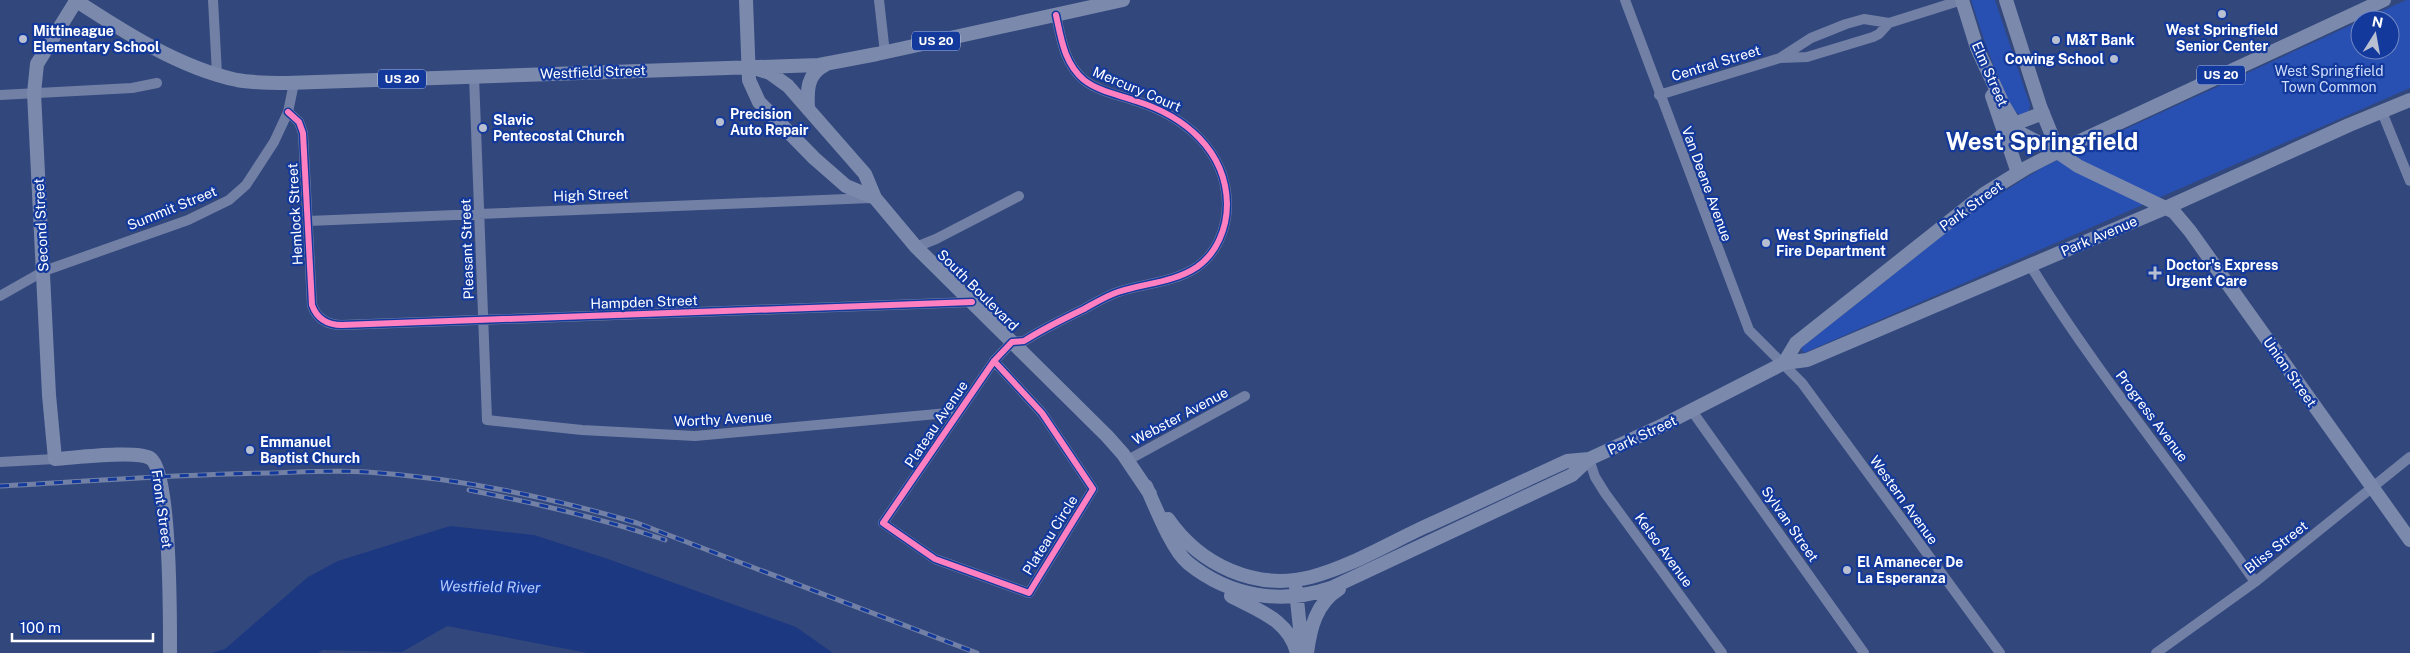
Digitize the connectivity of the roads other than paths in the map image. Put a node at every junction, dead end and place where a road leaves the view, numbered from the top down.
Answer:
1 (76, 0) edge
2 (214, 0) edge
3 (746, 0) edge
4 (880, 0) edge
5 (1123, 0) edge
6 (1624, 0) edge
7 (1962, 0) edge
8 (2006, 0) edge
9 (2380, 1) edge
10 (1056, 15) junction
11 (1889, 23) junction
12 (1977, 48) junction
13 (886, 52) junction
14 (1780, 58) junction
15 (828, 64) junction
16 (748, 66) junction
17 (217, 74) junction
18 (474, 76) junction
19 (157, 83) dead end
20 (294, 83) junction
21 (34, 93) junction
22 (0, 95) edge
23 (1659, 95) junction
24 (2410, 100) edge
25 (808, 109) junction
26 (288, 112) junction
27 (2382, 112) junction
28 (2043, 113) junction
29 (2014, 124) junction
30 (2059, 153) junction
31 (2018, 173) junction
32 (2410, 181) edge
33 (1019, 196) dead end
34 (875, 198) junction
35 (2166, 208) junction
36 (479, 214) junction
37 (308, 221) junction
38 (916, 247) junction
39 (2030, 265) junction
40 (44, 271) junction
41 (0, 296) edge
42 (972, 302) junction
43 (319, 317) joint
44 (483, 320) junction
45 (1012, 342) junction
46 (994, 361) junction
47 (1784, 363) junction
48 (1245, 396) dead end
49 (1692, 411) junction
50 (959, 412) junction
51 (487, 420) joint
52 (2410, 457) edge
53 (55, 459) junction
54 (1589, 459) junction
55 (1128, 460) junction
56 (0, 462) edge
57 (1146, 486) junction
58 (2372, 488) junction
59 (883, 523) joint
60 (2410, 540) edge
61 (1188, 563) junction
62 (1358, 576) junction
63 (1294, 579) junction
64 (2255, 582) junction
65 (1298, 597) junction
66 (170, 653) edge
67 (1297, 653) edge
68 (1302, 653) edge
69 (1307, 653) edge
70 (1722, 653) edge
71 (1864, 653) edge
72 (2000, 653) edge
73 (2156, 653) edge

1 - 17 main road, Westfield Street / US 20
1 - 21 main road, Second Street
2 - 17 street
3 - 16 main road
4 - 13 street
5 - 10 main road, Westfield Street / US 20
6 - 23 street, Van Deene Avenue
7 - 11 street, Central Street
7 - 12 main road, Elm Street
8 - 28 main road
9 - 30 main road, Park Street / US 20
10 - 13 main road, Westfield Street / US 20
10 - 45 street, Mercury Court
11 - 14 street, Central Street
11 - 14 street, Central Street
12 - 29 main road, Elm Street
12 - 31 main road
13 - 15 main road, Westfield Street / US 20
14 - 23 street, Central Street
15 - 16 main road, Westfield Street / US 20
15 - 25 main road
16 - 18 main road, Westfield Street / US 20
16 - 25 main road, South Boulevard
16 - 34 main road, South Boulevard
17 - 20 main road, Westfield Street / US 20
18 - 20 main road, Westfield Street / US 20
18 - 36 street, Pleasant Street
19 - 21 street
20 - 26 street, Summit Street
21 - 22 street
21 - 40 main road, Second Street
23 - 47 street, Van Deene Avenue
24 - 27 main road, Park Avenue
25 - 34 main road, South Boulevard
26 - 37 street, Hemlock Street
26 - 40 street, Summit Street
27 - 32 street
27 - 35 main road, Park Avenue
28 - 29 main road
28 - 30 main road
29 - 30 main road, Elm Street
30 - 31 main road, Park Street
30 - 35 main road, Elm Street
31 - 47 main road, Park Street
33 - 38 street
34 - 36 street, High Street
34 - 38 main road, South Boulevard
35 - 39 main road, Park Avenue
35 - 58 main road, Union Street
36 - 37 street, High Street
36 - 44 street, Pleasant Street
37 - 43 street, Hemlock Street
38 - 42 main road, South Boulevard
39 - 47 main road, Park Avenue
39 - 64 street, Progress Avenue
40 - 41 street, Summit Street
40 - 53 main road, Second Street
42 - 44 street, Hampden Street
42 - 45 main road, South Boulevard
43 - 44 street, Hampden Street
44 - 51 street, Pleasant Street
45 - 46 street, Plateau Avenue
45 - 55 main road, South Boulevard
46 - 50 street, Plateau Avenue
46 - 59 street, Plateau Circle
47 - 49 main road, Park Street
47 - 72 street, Western Avenue
48 - 55 street, Webster Avenue
49 - 54 main road, Park Street
49 - 71 street, Sylvan Street
50 - 51 street, Worthy Avenue
50 - 59 street, Plateau Avenue
52 - 58 street, Bliss Street
53 - 56 street, Front Street
53 - 66 main road, Front Street
54 - 62 main road, Park Street
54 - 63 main road, Park Street
54 - 70 street, Kelso Avenue
55 - 57 main road, South Boulevard
57 - 61 main road, South Boulevard
57 - 63 main road, South Boulevard
58 - 60 main road, Union Street
58 - 64 street, Bliss Street
61 - 65 main road, South Boulevard
61 - 67 main road
62 - 65 main road, Park Street
62 - 69 main road
63 - 65 main road
64 - 73 street, Bliss Street
65 - 68 main road

